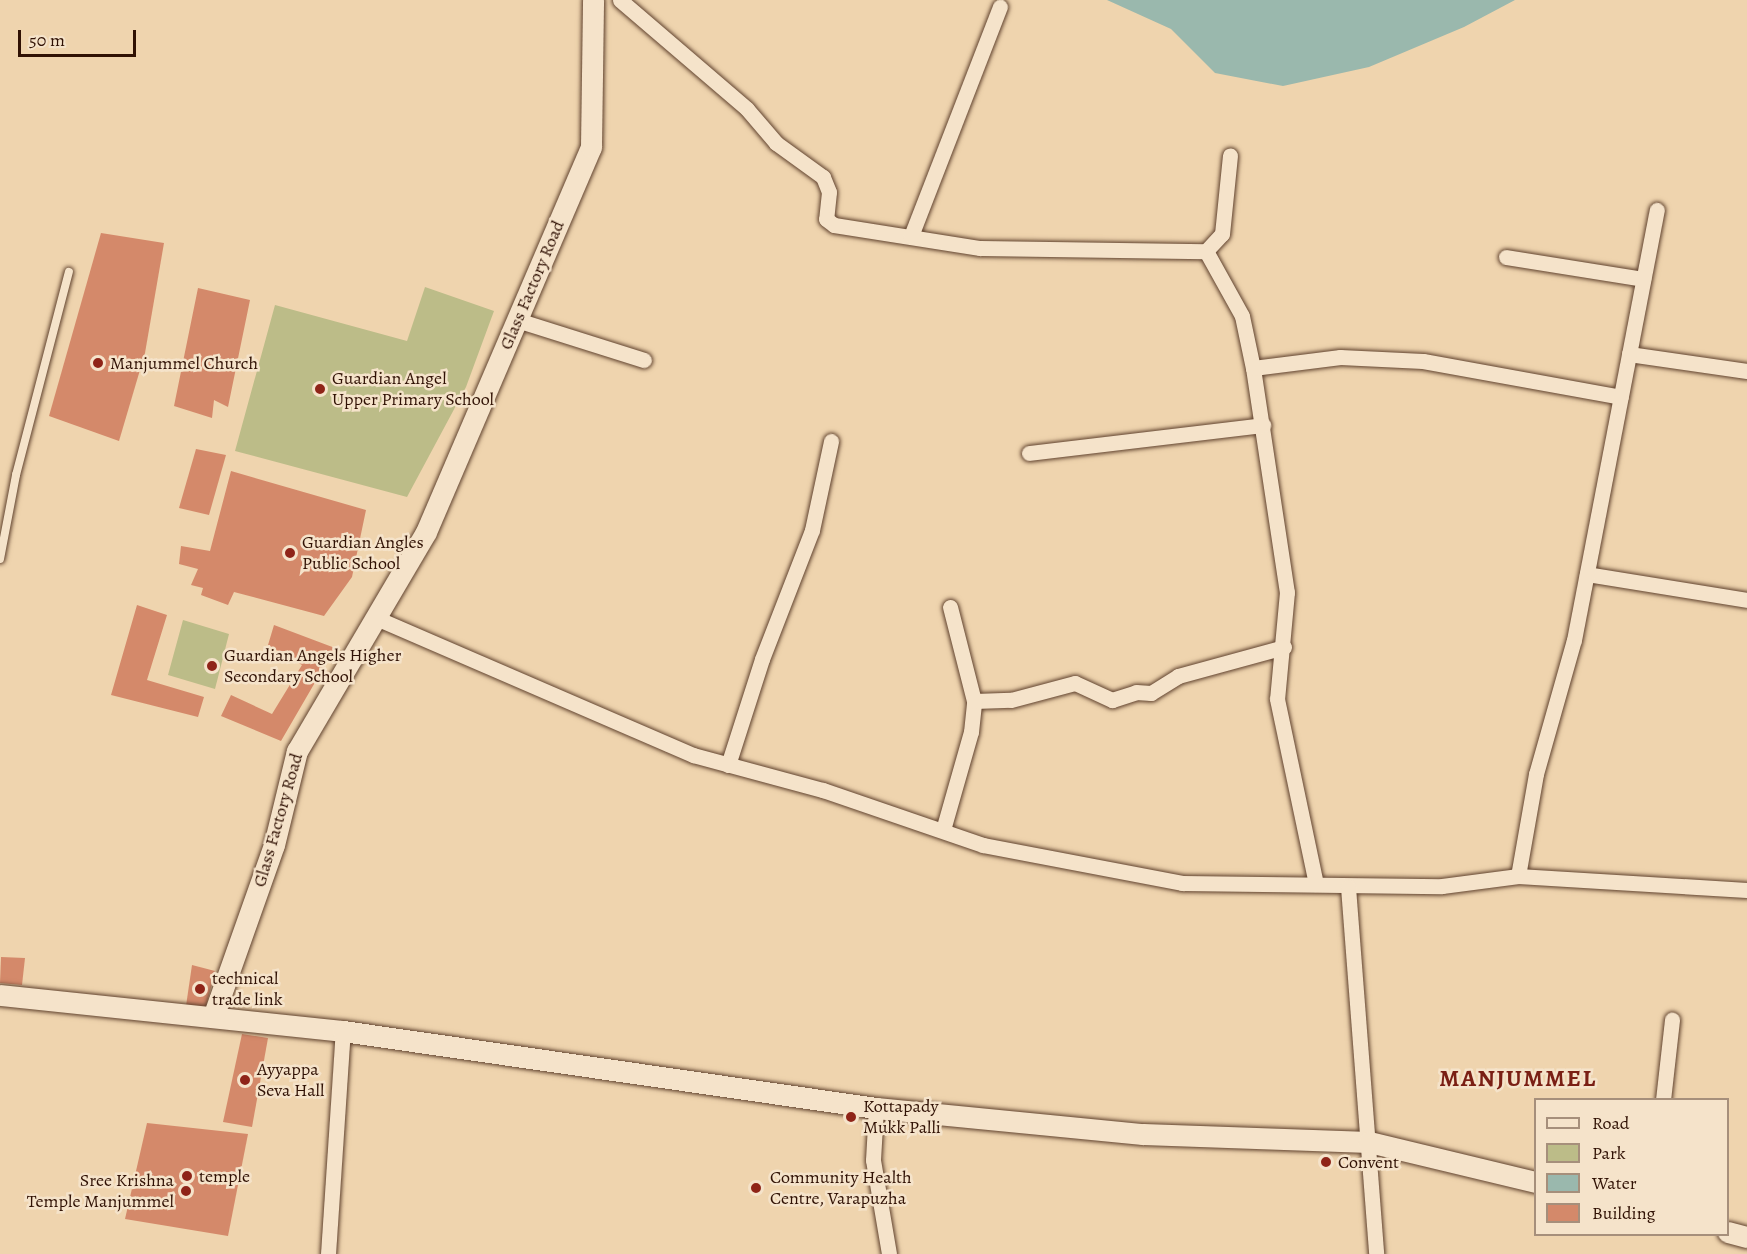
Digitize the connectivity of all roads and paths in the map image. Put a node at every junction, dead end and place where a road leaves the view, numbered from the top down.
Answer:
1 (593, 0) edge
2 (620, 0) edge
3 (1000, 8) dead end
4 (1230, 155) dead end
5 (1657, 210) dead end
6 (911, 236) junction
7 (1206, 251) junction
8 (1506, 257) dead end
9 (69, 272) dead end
10 (1643, 279) junction
11 (517, 320) junction
12 (1629, 354) junction
13 (644, 360) dead end
14 (1253, 368) junction
15 (1747, 371) edge
16 (1621, 397) junction
17 (1263, 425) junction
18 (831, 441) dead end
19 (1029, 453) dead end
20 (0, 560) edge
21 (1587, 574) junction
22 (1747, 600) edge
23 (950, 607) dead end
24 (374, 617) junction
25 (1284, 647) junction
26 (974, 701) junction
27 (728, 765) junction
28 (943, 830) junction
29 (1518, 876) junction
30 (1316, 884) junction
31 (1348, 888) junction
32 (1747, 890) edge
33 (0, 995) edge
34 (213, 1017) junction
35 (1672, 1020) dead end
36 (343, 1031) junction
37 (1663, 1098) edge
38 (876, 1108) junction
39 (1369, 1142) junction
40 (1534, 1182) edge
41 (1729, 1232) edge
42 (1747, 1237) edge
43 (328, 1254) edge
44 (889, 1254) edge
45 (1376, 1254) edge

1 - 11 main road, Glass Factory Road
2 - 6 street
3 - 6 street
4 - 7 street
5 - 10 street
6 - 7 street
7 - 14 street
8 - 10 street
9 - 20 lane
10 - 12 street
11 - 13 street
11 - 24 main road, Glass Factory Road
12 - 15 street
12 - 16 street
14 - 16 street
14 - 17 street
16 - 21 street
17 - 19 street
17 - 25 street
18 - 27 street
21 - 22 street
21 - 29 street
23 - 26 street
24 - 27 street
24 - 34 main road, Glass Factory Road
25 - 26 street
25 - 30 street
26 - 28 street
27 - 28 street
28 - 30 street
29 - 31 street
29 - 32 street
30 - 31 street
31 - 39 street
33 - 34 main road
34 - 36 main road
35 - 37 street
36 - 38 main road
36 - 43 street
38 - 39 main road
38 - 44 street
39 - 40 main road
39 - 45 street
41 - 42 main road

